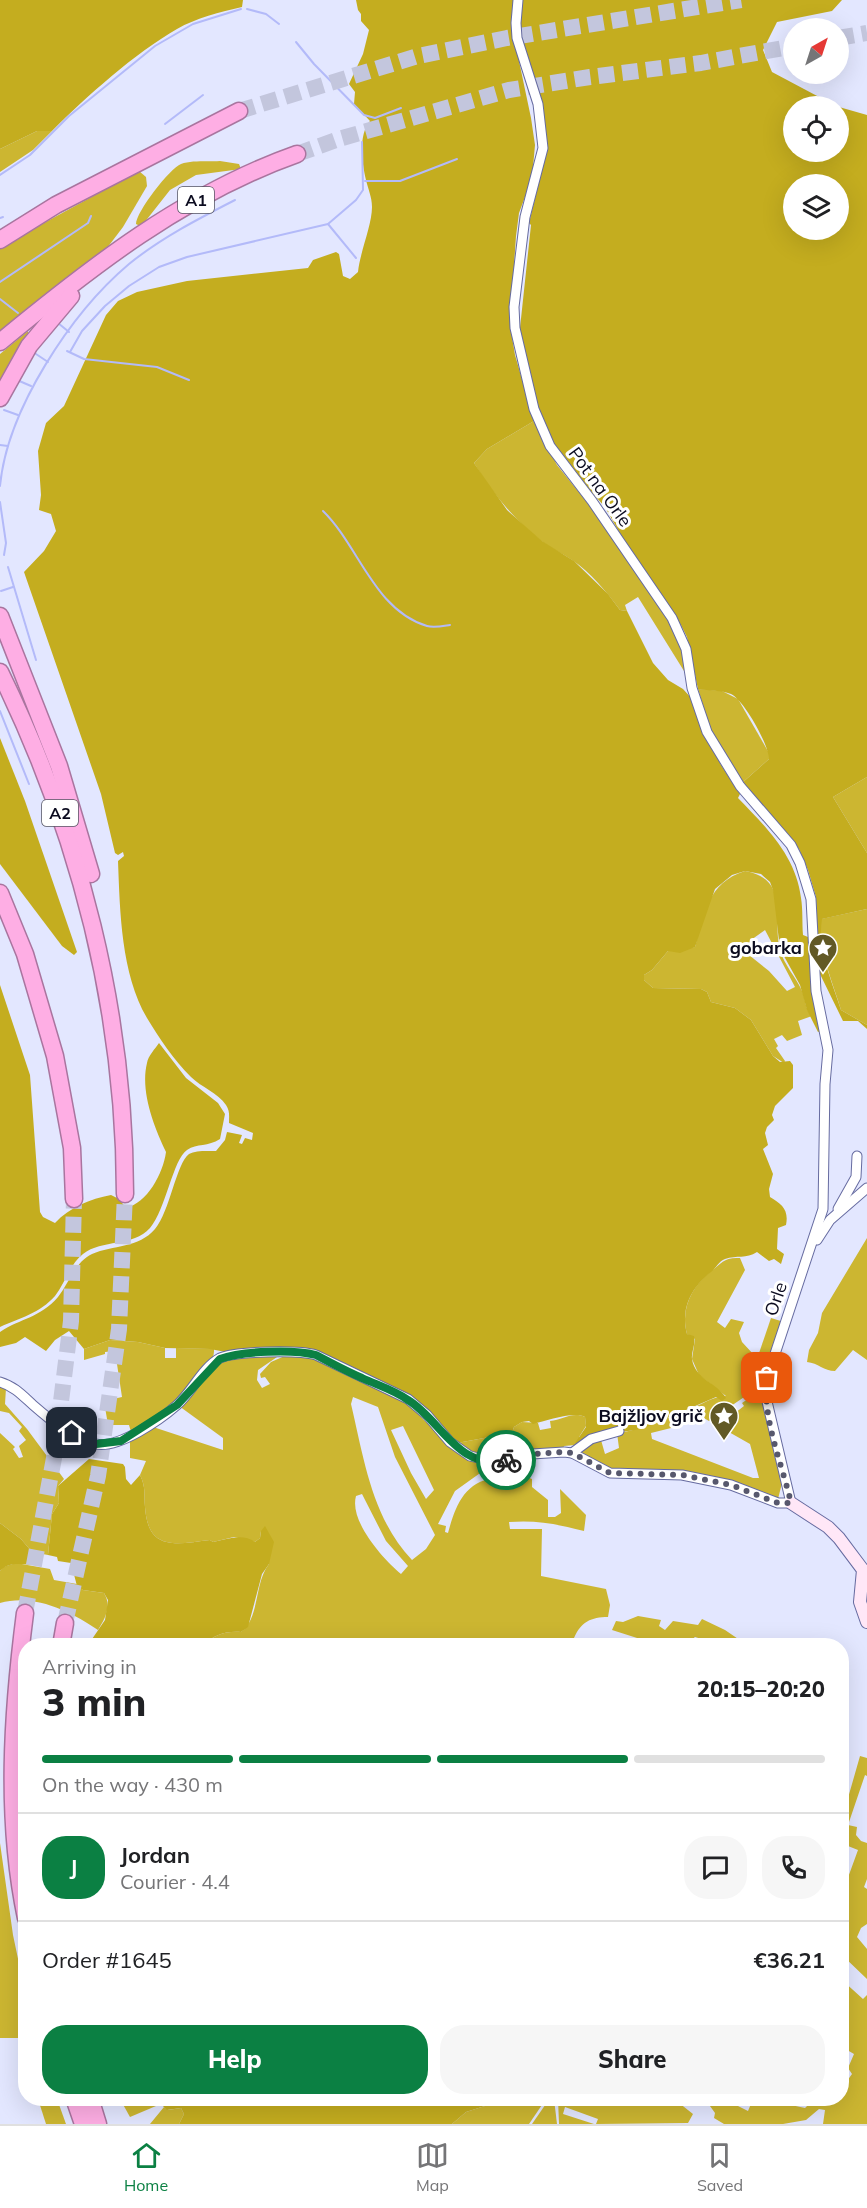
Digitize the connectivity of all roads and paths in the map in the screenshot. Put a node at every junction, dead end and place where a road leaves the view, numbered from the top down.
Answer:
1 (518, 0) edge
2 (239, 111) tunnel mouth
3 (297, 154) tunnel mouth
4 (1, 231) edge
5 (103, 260) junction
6 (0, 342) edge
7 (0, 398) edge
8 (0, 616) edge
9 (0, 672) edge
10 (0, 892) edge
11 (102, 961) junction
12 (857, 1156) dead end
13 (867, 1188) edge
14 (125, 1194) tunnel mouth
15 (74, 1198) tunnel mouth
16 (829, 1216) junction
17 (0, 1382) edge
18 (619, 1431) dead end
19 (572, 1453) junction
20 (791, 1503) junction
21 (865, 1566) edge
22 (25, 1613) tunnel mouth
23 (867, 1622) edge
24 (64, 1623) tunnel mouth
25 (21, 1638) edge
26 (62, 1638) edge
27 (18, 1662) edge
28 (18, 1859) edge
29 (77, 2106) edge
30 (92, 2106) edge
31 (83, 2124) edge
32 (98, 2124) edge

1 - 16 street, Pot na Orle
2 - 4 highway
3 - 5 highway, A1
5 - 6 highway, A1
5 - 7 highway
8 - 11 highway
9 - 11 highway, A2
10 - 15 highway
11 - 14 highway, A2
12 - 16 street, Orle
13 - 16 street
16 - 20 street, Orle
17 - 19 street
18 - 19 street
19 - 20 street
20 - 21 street
21 - 23 street
22 - 25 highway
24 - 26 highway
27 - 28 highway
29 - 31 highway
30 - 32 highway

